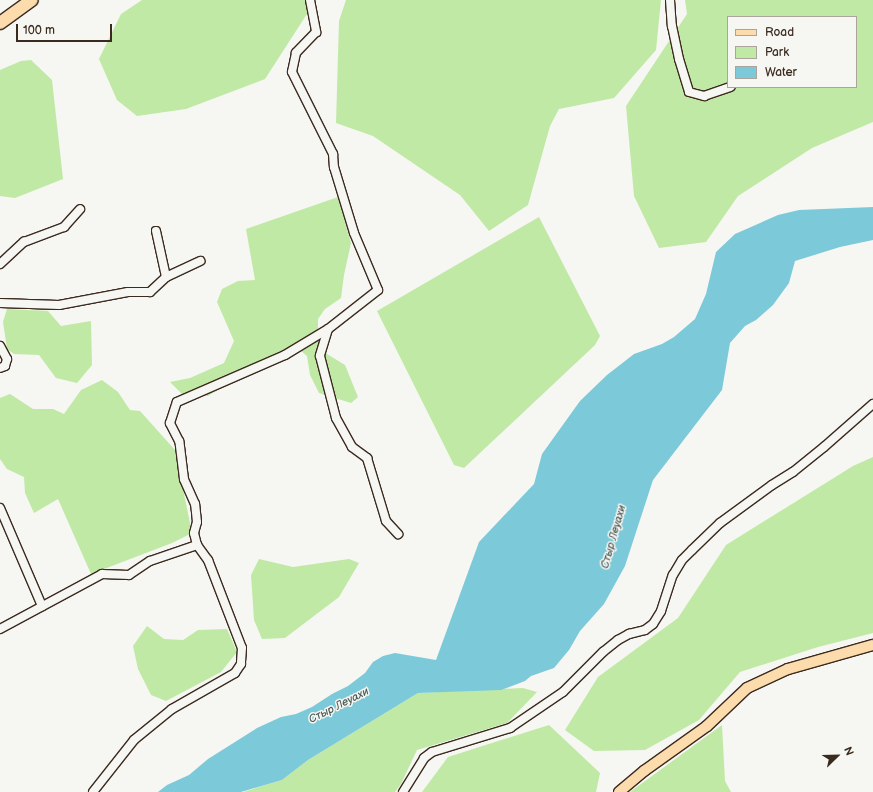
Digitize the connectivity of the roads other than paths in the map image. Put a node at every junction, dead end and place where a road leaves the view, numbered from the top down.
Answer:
1 (32, 0) edge
2 (310, 0) edge
3 (670, 0) edge
4 (0, 23) edge
5 (727, 88) edge
6 (80, 209) dead end
7 (156, 231) dead end
8 (200, 261) dead end
9 (0, 264) edge
10 (166, 277) junction
11 (0, 303) edge
12 (328, 329) junction
13 (0, 346) edge
14 (0, 368) edge
15 (873, 404) edge
16 (0, 508) edge
17 (398, 534) dead end
18 (197, 545) junction
19 (42, 606) junction
20 (0, 629) edge
21 (873, 645) edge
22 (93, 792) edge
23 (403, 792) edge
24 (619, 792) edge

1 - 4 highway
2 - 12 street
3 - 5 street
6 - 9 street
7 - 10 street
8 - 10 street
10 - 11 street
12 - 17 street
12 - 18 street
13 - 14 street
15 - 23 street
16 - 19 street
18 - 19 street
18 - 22 street
19 - 20 street
21 - 24 main road

